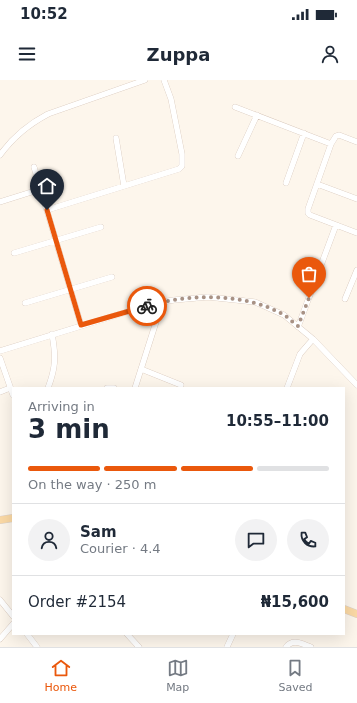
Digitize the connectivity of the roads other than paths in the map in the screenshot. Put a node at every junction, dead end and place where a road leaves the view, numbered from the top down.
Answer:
1 (145, 80) edge
2 (164, 80) edge
3 (235, 107) dead end
4 (257, 115) junction
5 (304, 133) junction
6 (116, 138) dead end
7 (357, 142) edge
8 (331, 144) junction
9 (0, 155) edge
10 (238, 156) dead end
11 (34, 167) dead end
12 (286, 183) dead end
13 (317, 184) junction
14 (124, 186) junction
15 (41, 189) junction
16 (357, 199) edge
17 (0, 202) edge
18 (47, 210) junction
19 (336, 225) junction
20 (101, 227) dead end
21 (357, 233) edge
22 (56, 240) junction
23 (14, 253) dead end
24 (357, 270) edge
25 (112, 277) dead end
26 (70, 289) junction
27 (346, 299) dead end
28 (25, 303) dead end
29 (156, 304) junction
30 (81, 325) junction
31 (298, 326) junction
32 (52, 334) junction
33 (312, 339) junction
34 (0, 350) edge
35 (0, 358) edge
36 (141, 369) junction
37 (181, 384) dead end
38 (357, 385) edge
39 (48, 387) edge
40 (135, 387) edge
41 (287, 387) edge
42 (10, 388) junction
43 (0, 392) edge
44 (12, 393) edge
45 (12, 518) edge
46 (0, 520) edge
47 (0, 600) edge
48 (345, 609) edge
49 (357, 614) edge
50 (12, 615) edge
51 (12, 625) edge
52 (28, 635) edge
53 (128, 635) edge
54 (233, 635) edge
55 (0, 638) edge
56 (37, 647) edge
57 (139, 647) edge
58 (228, 647) edge
59 (286, 647) edge
60 (311, 647) edge

1 - 9 street
2 - 14 street
3 - 4 street
4 - 5 street
4 - 10 street
5 - 8 street
5 - 12 street
6 - 14 street
7 - 8 street
8 - 13 street
11 - 15 street
13 - 16 street
13 - 19 street
14 - 18 street
15 - 17 street
15 - 18 street
18 - 22 street
19 - 21 street
19 - 31 street
20 - 22 street
22 - 23 street
22 - 26 street
24 - 27 street
25 - 26 street
26 - 28 street
26 - 30 street
29 - 30 street
29 - 31 street
29 - 36 street
30 - 32 street
31 - 33 street
32 - 34 street
32 - 39 street
33 - 38 street
33 - 41 street
35 - 42 street
36 - 37 street
36 - 40 street
42 - 43 street
42 - 44 street
45 - 46 main road
47 - 50 street
48 - 49 main road
51 - 55 street
52 - 56 street
53 - 57 street
54 - 58 street
59 - 60 street

